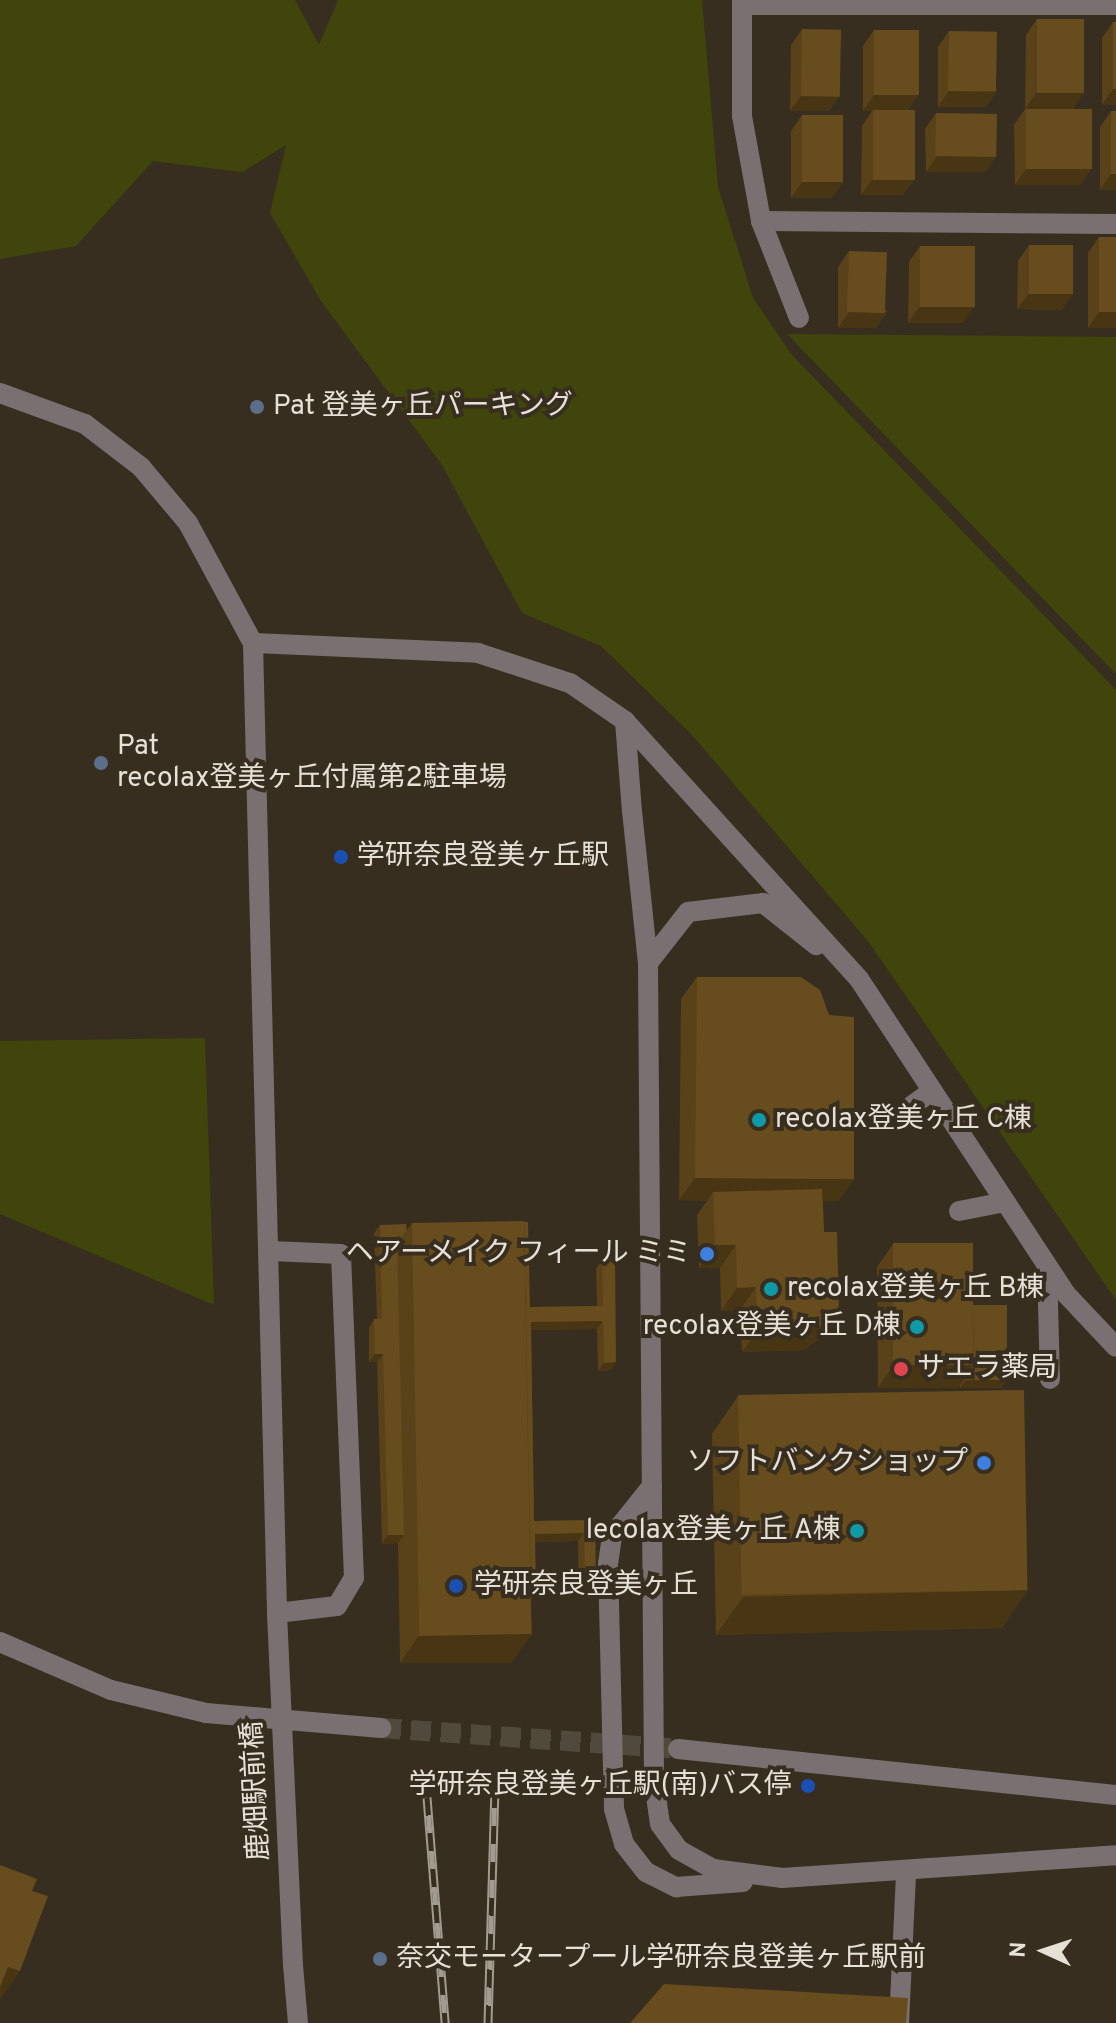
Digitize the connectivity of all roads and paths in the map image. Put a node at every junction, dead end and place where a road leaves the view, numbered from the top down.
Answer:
1 (742, 2) edge
2 (1116, 5) edge
3 (761, 221) junction
4 (1116, 224) edge
5 (799, 318) dead end
6 (0, 393) edge
7 (253, 643) junction
8 (625, 721) junction
9 (648, 963) junction
10 (859, 979) junction
11 (932, 1091) junction
12 (903, 1112) dead end
13 (1005, 1202) junction
14 (959, 1211) dead end
15 (270, 1251) junction
16 (1047, 1266) junction
17 (1116, 1347) edge
18 (1050, 1379) dead end
19 (652, 1486) junction
20 (277, 1613) junction
21 (0, 1642) edge
22 (381, 1728) tunnel mouth
23 (678, 1749) tunnel mouth
24 (1116, 1795) edge
25 (1116, 1855) edge
26 (906, 1874) junction
27 (782, 1878) junction
28 (905, 1914) junction
29 (298, 2023) edge
30 (899, 2023) edge
31 (906, 2023) edge

1 - 2 street
1 - 3 street
3 - 4 street
3 - 5 street
6 - 7 street
7 - 8 street
7 - 15 street, 鹿畑駅前橋
8 - 9 street, bridge
8 - 10 street
9 - 10 street
9 - 19 street, bridge
10 - 11 street
11 - 12 street
11 - 13 street
13 - 14 street
13 - 16 street
15 - 20 street, 鹿畑駅前橋
15 - 20 street
16 - 17 street
16 - 18 street
19 - 27 street, bridge
19 - 27 street, bridge
20 - 29 street, 鹿畑駅前橋, bridge
21 - 22 street
23 - 24 street
25 - 26 street
26 - 27 street
26 - 28 street
28 - 30 street
28 - 31 street

